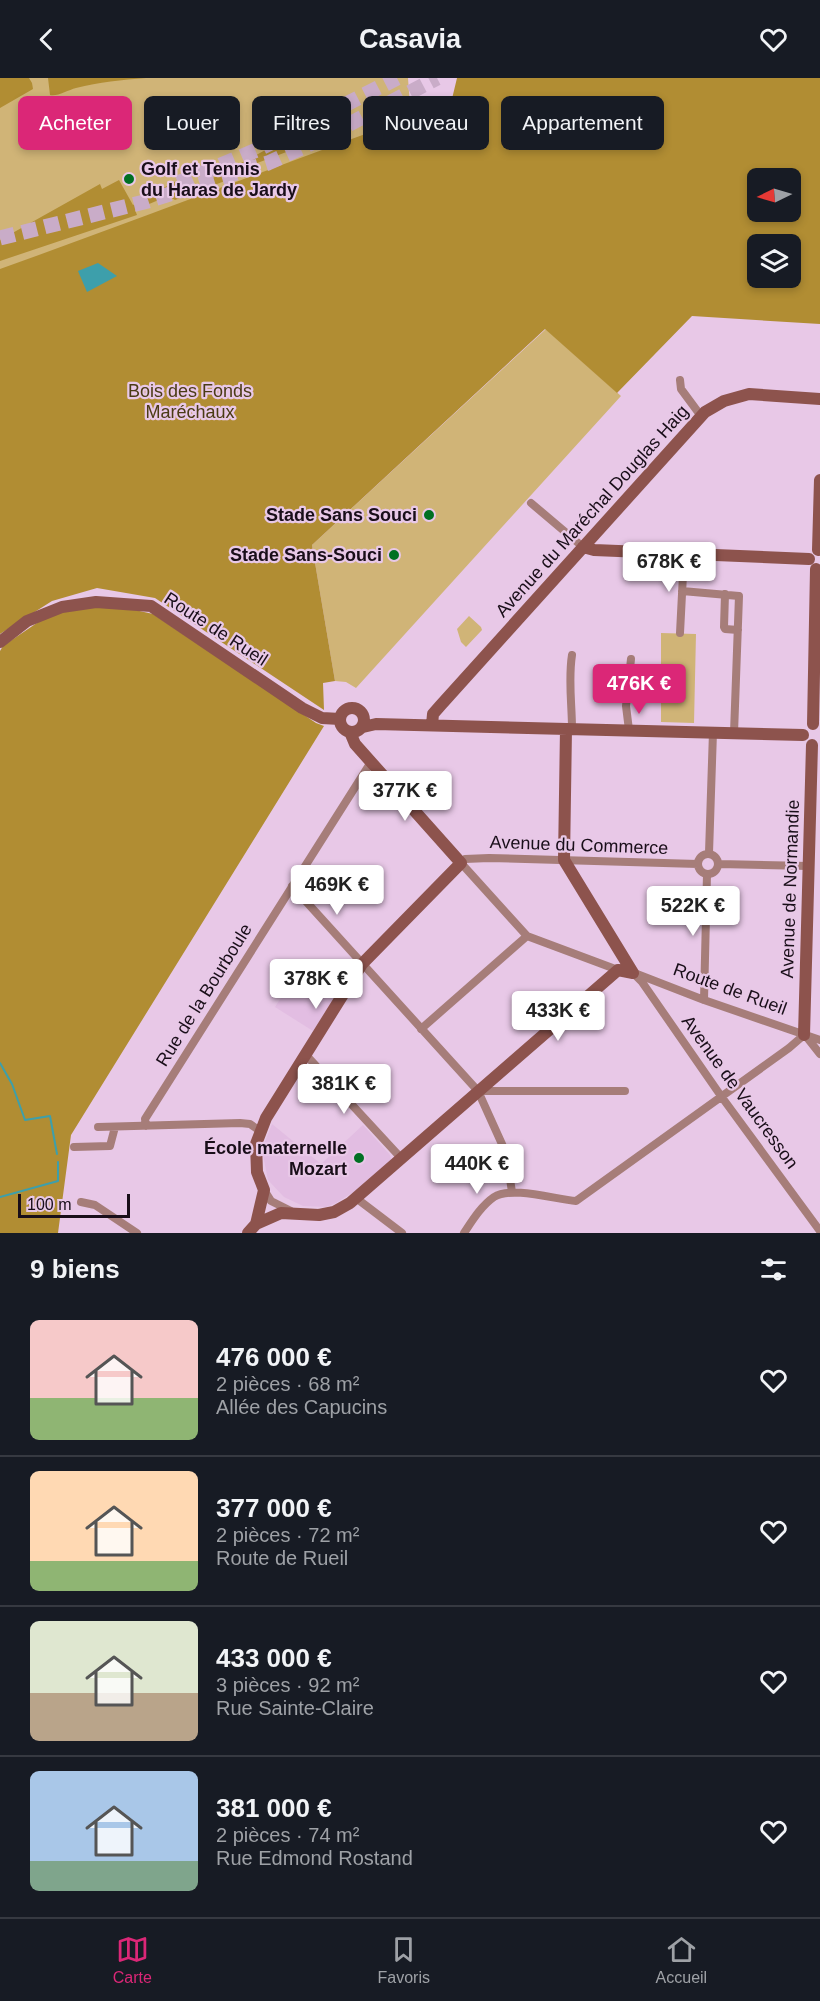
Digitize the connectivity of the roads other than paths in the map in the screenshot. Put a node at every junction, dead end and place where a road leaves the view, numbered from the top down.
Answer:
1 (680, 380) dead end
2 (820, 399) edge
3 (701, 416) junction
4 (820, 480) edge
5 (531, 502) dead end
6 (583, 547) junction
7 (684, 555) junction
8 (817, 559) edge
9 (682, 591) junction
10 (725, 594) junction
11 (738, 630) junction
12 (680, 633) dead end
13 (0, 642) edge
14 (572, 656) dead end
15 (631, 659) dead end
16 (340, 719) junction
17 (432, 725) junction
18 (359, 726) junction
19 (817, 726) edge
20 (569, 729) junction
21 (629, 730) junction
22 (713, 732) junction
23 (734, 733) junction
24 (803, 735) junction
25 (816, 744) edge
26 (371, 762) junction
27 (709, 853) junction
28 (564, 860) junction
29 (460, 863) junction
30 (698, 864) junction
31 (719, 864) junction
32 (814, 866) edge
33 (707, 874) junction
34 (292, 886) junction
35 (527, 936) junction
36 (362, 964) junction
37 (627, 970) junction
38 (704, 1000) junction
39 (421, 1029) junction
40 (804, 1035) junction
41 (818, 1047) edge
42 (306, 1055) junction
43 (478, 1091) junction
44 (625, 1091) dead end
45 (721, 1096) junction
46 (146, 1122) junction
47 (98, 1127) dead end
48 (115, 1127) junction
49 (261, 1131) junction
50 (74, 1147) dead end
51 (401, 1158) junction
52 (264, 1190) junction
53 (512, 1192) junction
54 (356, 1198) junction
55 (81, 1202) dead end
56 (297, 1213) junction
57 (252, 1229) edge
58 (820, 1231) edge
59 (397, 1232) edge
60 (137, 1233) edge
61 (464, 1233) edge

1 - 3 street
2 - 3 street, Avenue du Maréchal Douglas Haig
3 - 6 street, Avenue du Maréchal Douglas Haig
4 - 8 street
5 - 6 street
6 - 7 street
6 - 17 street, Avenue du Maréchal Douglas Haig
7 - 8 street
7 - 9 street
8 - 19 street
9 - 10 street
9 - 12 street
10 - 11 street
10 - 11 street
11 - 23 street
13 - 16 street, Route de Rueil
14 - 20 street
15 - 21 street
16 - 18 street
16 - 18 street
17 - 18 street
17 - 20 street
18 - 26 street, Route de Rueil
19 - 24 street
20 - 21 street
20 - 28 street
21 - 22 street
22 - 23 street
22 - 27 street
23 - 24 street
24 - 25 street
25 - 32 street, Avenue de Normandie
26 - 29 street, Route de Rueil
26 - 34 street, Rue de la Bourboule
27 - 30 street
27 - 31 street
28 - 29 street, Avenue du Commerce
28 - 30 street, Avenue du Commerce
28 - 37 street
29 - 35 street, Route de Rueil
29 - 36 street
30 - 33 street
31 - 32 street
31 - 33 street
32 - 40 street, Avenue de Normandie
33 - 38 street
34 - 36 street
34 - 46 street, Rue de la Bourboule
35 - 37 street, Route de Rueil
35 - 39 street
36 - 39 street
36 - 42 street
37 - 38 street, Route de Rueil
37 - 43 street
37 - 45 street, Avenue de Vaucresson
38 - 40 street, Route de Rueil
39 - 43 street
40 - 41 street
40 - 45 street
42 - 49 street
42 - 51 street
43 - 44 street
43 - 51 street
43 - 53 street
45 - 53 street
45 - 58 street, Avenue de Vaucresson
46 - 48 street
46 - 49 street
47 - 48 street
48 - 50 street
49 - 52 street
51 - 54 street
52 - 56 street
52 - 57 street
53 - 61 street
54 - 56 street
54 - 59 street
55 - 60 street
56 - 57 street

